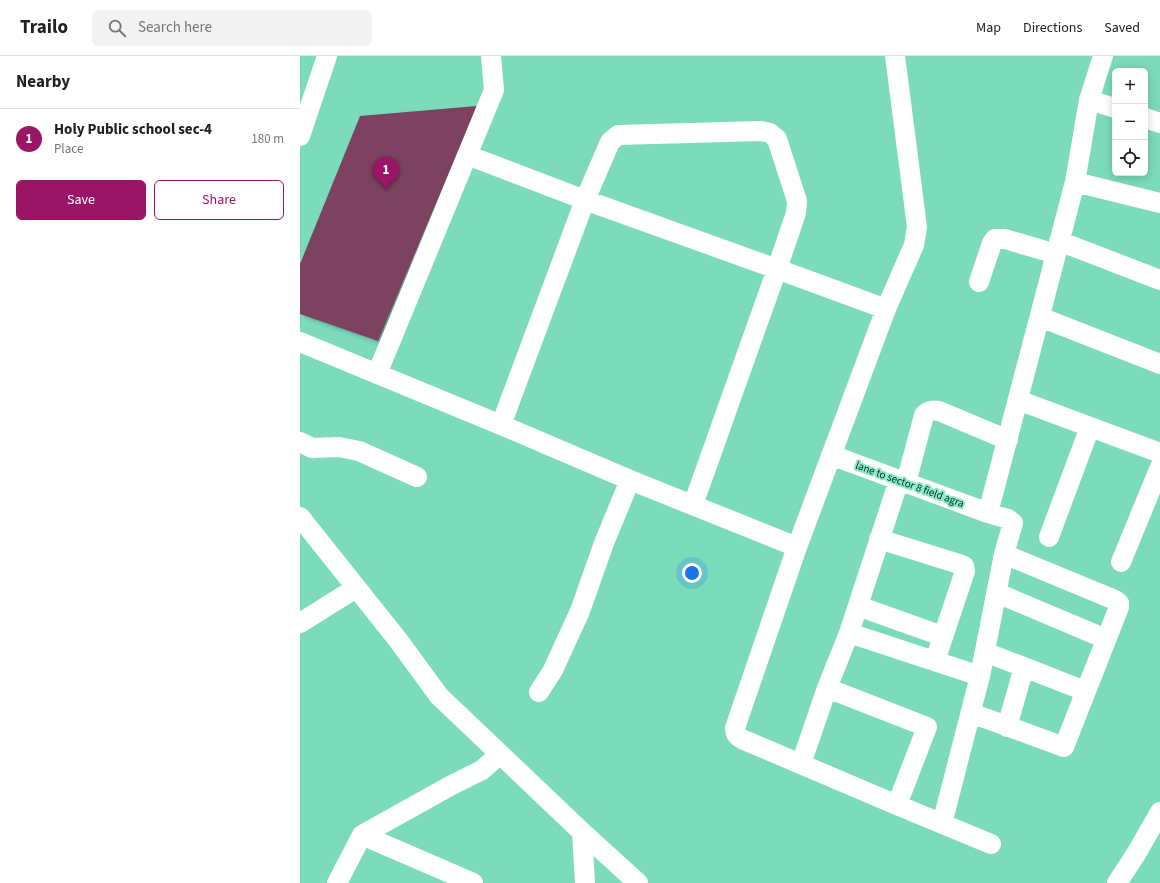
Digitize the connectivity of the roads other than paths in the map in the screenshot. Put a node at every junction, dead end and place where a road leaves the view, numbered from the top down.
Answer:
1 (328, 56) edge
2 (491, 56) edge
3 (895, 56) edge
4 (1103, 56) edge
5 (1089, 100) junction
6 (1112, 107) edge
7 (1148, 119) edge
8 (1160, 123) edge
9 (300, 136) edge
10 (467, 155) junction
11 (1075, 182) junction
12 (585, 200) junction
13 (1160, 203) edge
14 (1058, 247) junction
15 (777, 269) junction
16 (1160, 280) edge
17 (979, 282) dead end
18 (886, 309) junction
19 (1040, 317) junction
20 (300, 342) edge
21 (1160, 364) edge
22 (377, 374) junction
23 (1018, 400) junction
24 (501, 425) junction
25 (1090, 427) junction
26 (1008, 440) junction
27 (300, 442) edge
28 (1160, 454) edge
29 (831, 455) junction
30 (1160, 467) edge
31 (417, 476) dead end
32 (630, 480) junction
33 (902, 482) junction
34 (693, 505) junction
35 (988, 513) junction
36 (300, 517) edge
37 (1049, 537) dead end
38 (879, 539) junction
39 (797, 547) junction
40 (1004, 554) junction
41 (1121, 562) dead end
42 (356, 588) junction
43 (997, 593) junction
44 (858, 606) junction
45 (300, 624) edge
46 (849, 633) junction
47 (942, 636) junction
48 (1106, 639) junction
49 (985, 652) junction
50 (935, 661) junction
51 (1024, 667) junction
52 (980, 676) junction
53 (827, 688) junction
54 (1085, 691) junction
55 (539, 692) dead end
56 (970, 713) junction
57 (1007, 727) junction
58 (500, 754) junction
59 (801, 764) junction
60 (897, 805) junction
61 (1160, 812) edge
62 (942, 824) junction
63 (582, 832) junction
64 (362, 835) junction
65 (991, 844) dead end
66 (337, 883) edge
67 (474, 883) edge
68 (585, 883) edge
69 (638, 883) edge
70 (1117, 883) edge

1 - 9 street
2 - 10 street
3 - 18 street
4 - 5 street
5 - 6 street
5 - 11 street
7 - 8 street
10 - 12 street
10 - 22 street
11 - 13 street
11 - 14 street
12 - 15 street
12 - 15 street
12 - 24 street
14 - 16 street
14 - 17 street
14 - 19 street
15 - 18 street
15 - 34 street
18 - 29 street
19 - 21 street
19 - 23 street
20 - 22 street
22 - 24 street
23 - 25 street
23 - 26 street
24 - 32 street
25 - 28 street
25 - 37 street
26 - 33 street
26 - 35 street
27 - 31 street
29 - 33 street, lane to sector 8 field agra
29 - 39 street
30 - 41 street
32 - 34 street
32 - 55 street
33 - 35 street, lane to sector 8 field agra
33 - 38 street
34 - 39 street
35 - 40 street, lane to sector 8 field agra
36 - 42 street
38 - 44 street
38 - 47 street
39 - 59 street
40 - 43 street
40 - 48 street
42 - 45 street
42 - 58 street
43 - 48 street
43 - 49 street
44 - 46 street
44 - 47 street
46 - 50 street
46 - 53 street
47 - 50 street
48 - 54 street
49 - 51 street
49 - 52 street
50 - 52 street
51 - 54 street
51 - 57 street
52 - 56 street
53 - 59 street
53 - 60 street
54 - 57 street
56 - 57 street
56 - 62 street
58 - 63 street
58 - 64 street
59 - 60 street
60 - 62 street
61 - 70 street
62 - 65 street
63 - 68 street
63 - 69 street
64 - 66 street
64 - 67 street

